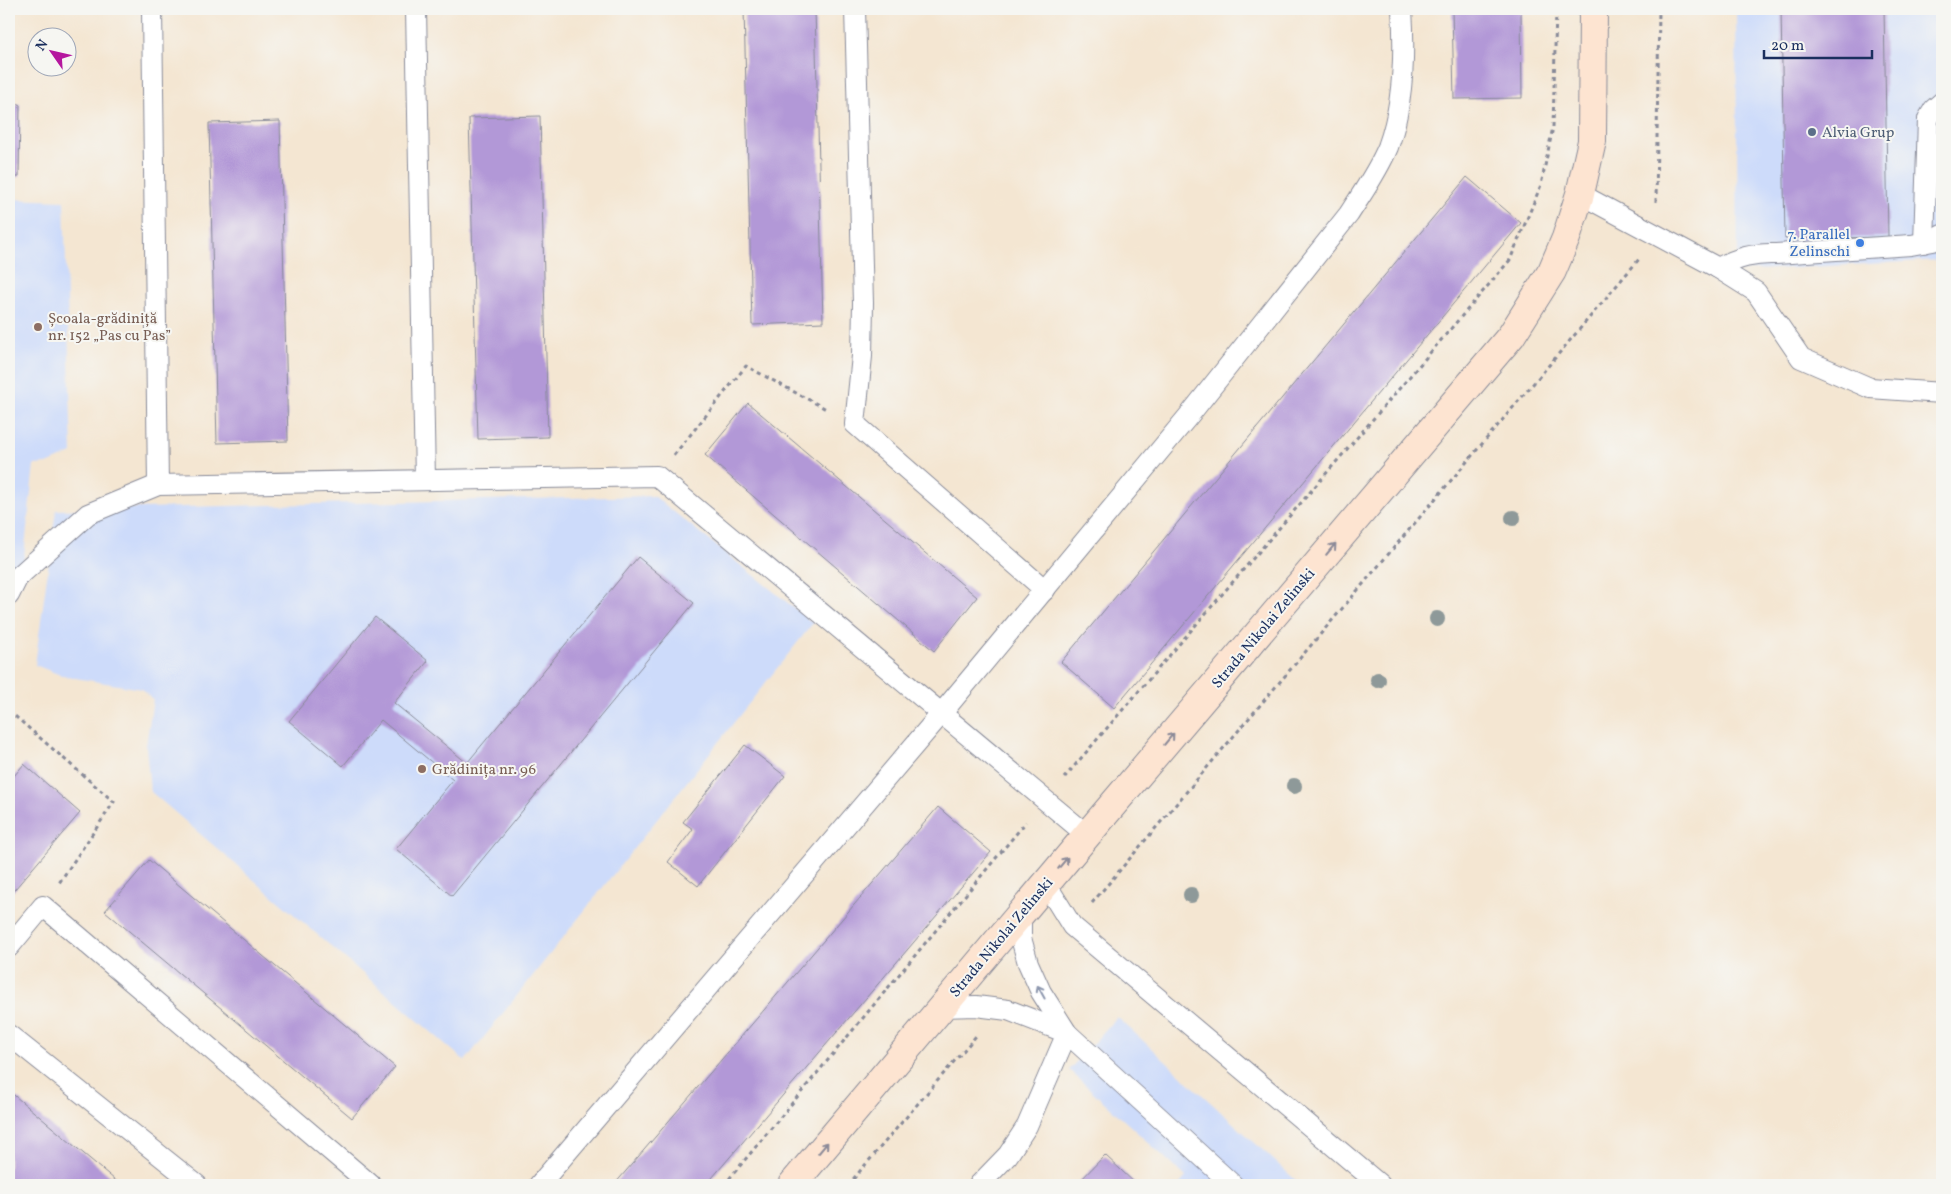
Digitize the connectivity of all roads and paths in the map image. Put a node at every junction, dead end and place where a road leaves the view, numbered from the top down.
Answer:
1 (152, 9) edge
2 (416, 9) edge
3 (855, 9) edge
4 (1402, 9) edge
5 (1556, 9) edge
6 (1593, 9) edge
7 (1659, 9) edge
8 (1942, 102) edge
9 (1580, 194) junction
10 (1656, 234) junction
11 (1933, 239) edge
12 (1718, 268) junction
13 (1942, 393) edge
14 (855, 424) junction
15 (657, 476) junction
16 (425, 480) junction
17 (158, 485) junction
18 (1044, 590) junction
19 (9, 595) edge
20 (9, 711) edge
21 (941, 714) junction
22 (1045, 800) junction
23 (1086, 835) junction
24 (1046, 884) junction
25 (43, 906) junction
26 (1021, 913) junction
27 (1072, 926) junction
28 (9, 946) edge
29 (942, 1007) junction
30 (1000, 1008) junction
31 (1067, 1033) junction
32 (9, 1035) edge
33 (363, 1183) edge
34 (197, 1185) edge
35 (539, 1185) edge
36 (724, 1185) edge
37 (792, 1185) edge
38 (848, 1185) edge
39 (979, 1185) edge
40 (1233, 1185) edge
41 (1380, 1185) edge

1 - 17 lane
2 - 16 lane
3 - 14 lane
4 - 18 lane
5 - 22 path
6 - 9 street, Strada Nikolai Zelinski
7 - 10 path
8 - 11 lane
9 - 10 lane
23 -> 9 street, Strada Nikolai Zelinski
10 - 12 lane
10 - 27 path
11 - 12 lane
12 - 13 lane
14 - 15 path
14 - 18 lane
15 - 16 lane
15 - 21 lane
16 - 17 lane
17 - 19 lane
18 - 21 lane
20 - 25 path
21 - 22 lane
21 - 35 lane
22 - 23 lane
22 - 36 path
24 -> 23 street, Strada Nikolai Zelinski
24 - 26 street, Strada Nikolai Zelinski
24 - 27 lane
25 - 28 lane
25 - 33 lane
26 - 29 street, Strada Nikolai Zelinski
31 -> 26 lane
27 - 41 lane
29 - 30 lane
37 -> 29 street, Strada Nikolai Zelinski
30 - 31 lane
30 - 38 path
31 - 39 lane
31 - 40 lane
32 - 34 lane

